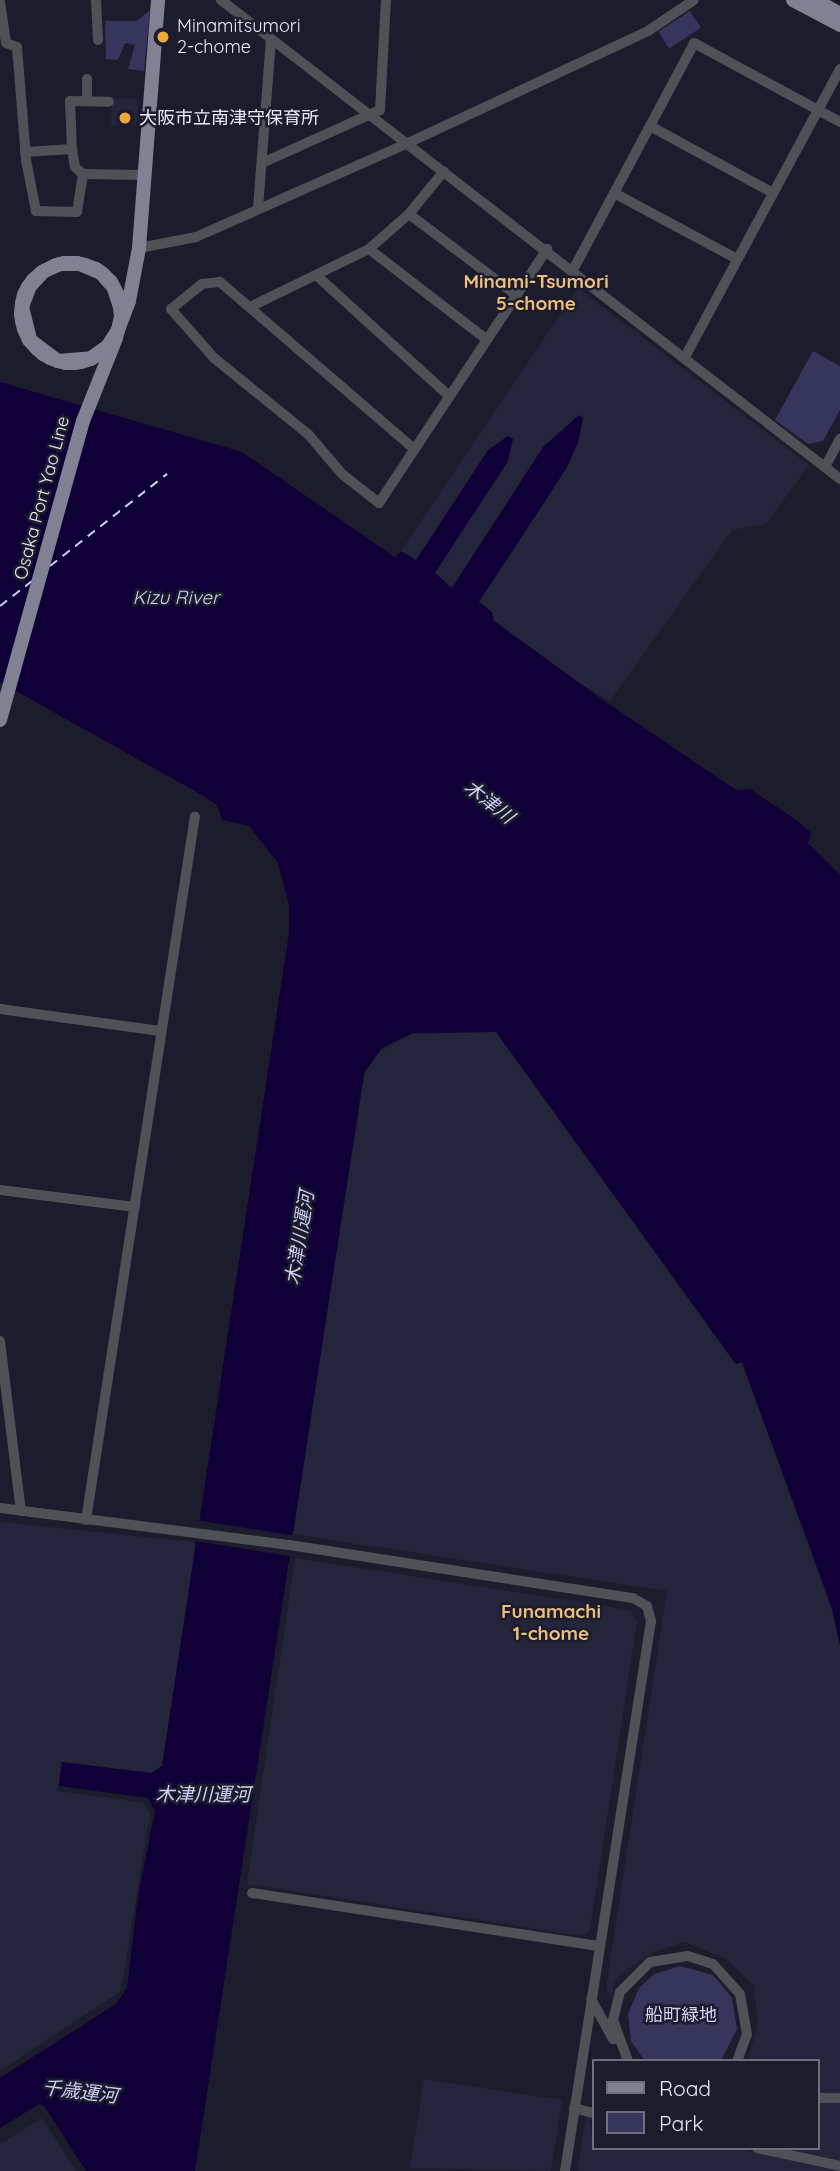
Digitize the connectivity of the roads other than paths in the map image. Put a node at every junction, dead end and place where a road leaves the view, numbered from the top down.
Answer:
1 (96, 0) edge
2 (158, 0) edge
3 (221, 0) edge
4 (386, 0) edge
5 (694, 0) edge
6 (793, 0) edge
7 (815, 0) edge
8 (0, 2) edge
9 (840, 14) edge
10 (840, 26) edge
11 (97, 40) dead end
12 (271, 40) junction
13 (840, 69) edge
14 (87, 79) dead end
15 (87, 101) junction
16 (109, 102) dead end
17 (817, 110) junction
18 (373, 114) junction
19 (840, 122) edge
20 (650, 126) junction
21 (408, 143) junction
22 (72, 149) junction
23 (25, 152) junction
24 (262, 163) junction
25 (444, 171) junction
26 (83, 174) junction
27 (144, 175) junction
28 (614, 193) junction
29 (773, 193) junction
30 (258, 208) junction
31 (409, 214) junction
32 (139, 247) junction
33 (547, 249) junction
34 (369, 250) junction
35 (737, 259) junction
36 (573, 270) junction
37 (316, 275) junction
38 (516, 295) junction
39 (250, 307) junction
40 (486, 339) junction
41 (685, 357) junction
42 (448, 395) junction
43 (840, 439) edge
44 (413, 448) junction
45 (825, 467) junction
46 (840, 479) edge
47 (0, 720) edge
48 (195, 816) dead end
49 (0, 1009) edge
50 (161, 1031) junction
51 (0, 1190) edge
52 (135, 1207) junction
53 (0, 1341) edge
54 (0, 1508) edge
55 (21, 1511) junction
56 (86, 1520) junction
57 (252, 1893) dead end
58 (600, 1946) junction
59 (592, 1999) junction
60 (628, 2059) edge
61 (628, 2059) edge
62 (628, 2059) edge
63 (741, 2059) edge
64 (741, 2059) edge
65 (819, 2098) edge
66 (840, 2098) edge
67 (574, 2108) junction
68 (592, 2113) edge
69 (766, 2150) edge
70 (840, 2166) edge
71 (565, 2171) edge

1 - 11 street
2 - 27 main road
3 - 12 street
4 - 18 street
5 - 21 street
6 - 10 main road
7 - 9 main road
8 - 23 street
12 - 18 street
12 - 24 street
13 - 17 street
14 - 15 street
15 - 16 street
15 - 22 street
17 - 19 street
17 - 20 street
17 - 29 street
18 - 21 street
18 - 24 street
20 - 28 street
20 - 29 street
21 - 25 street
21 - 30 street
22 - 23 street
22 - 26 street
23 - 26 street
24 - 30 street
25 - 31 street
25 - 33 street
26 - 27 street
27 - 32 main road
28 - 35 street
28 - 36 street
29 - 35 street
30 - 32 street
31 - 34 street
31 - 38 street
32 - 47 main road
33 - 36 street
33 - 38 street
34 - 37 street
34 - 40 street
35 - 41 street
36 - 41 street
37 - 39 street
37 - 42 street
38 - 40 street
39 - 44 street
39 - 44 street
40 - 42 street
41 - 45 street
42 - 44 street
43 - 45 street
45 - 46 street
48 - 50 street
49 - 50 street
50 - 52 street
51 - 52 street
52 - 56 street
53 - 55 street
54 - 55 street
55 - 56 street
56 - 58 street
57 - 58 street
58 - 59 street
59 - 60 street
59 - 67 street
61 - 63 street
62 - 64 street
65 - 66 street
67 - 68 street
67 - 71 street
69 - 70 street

